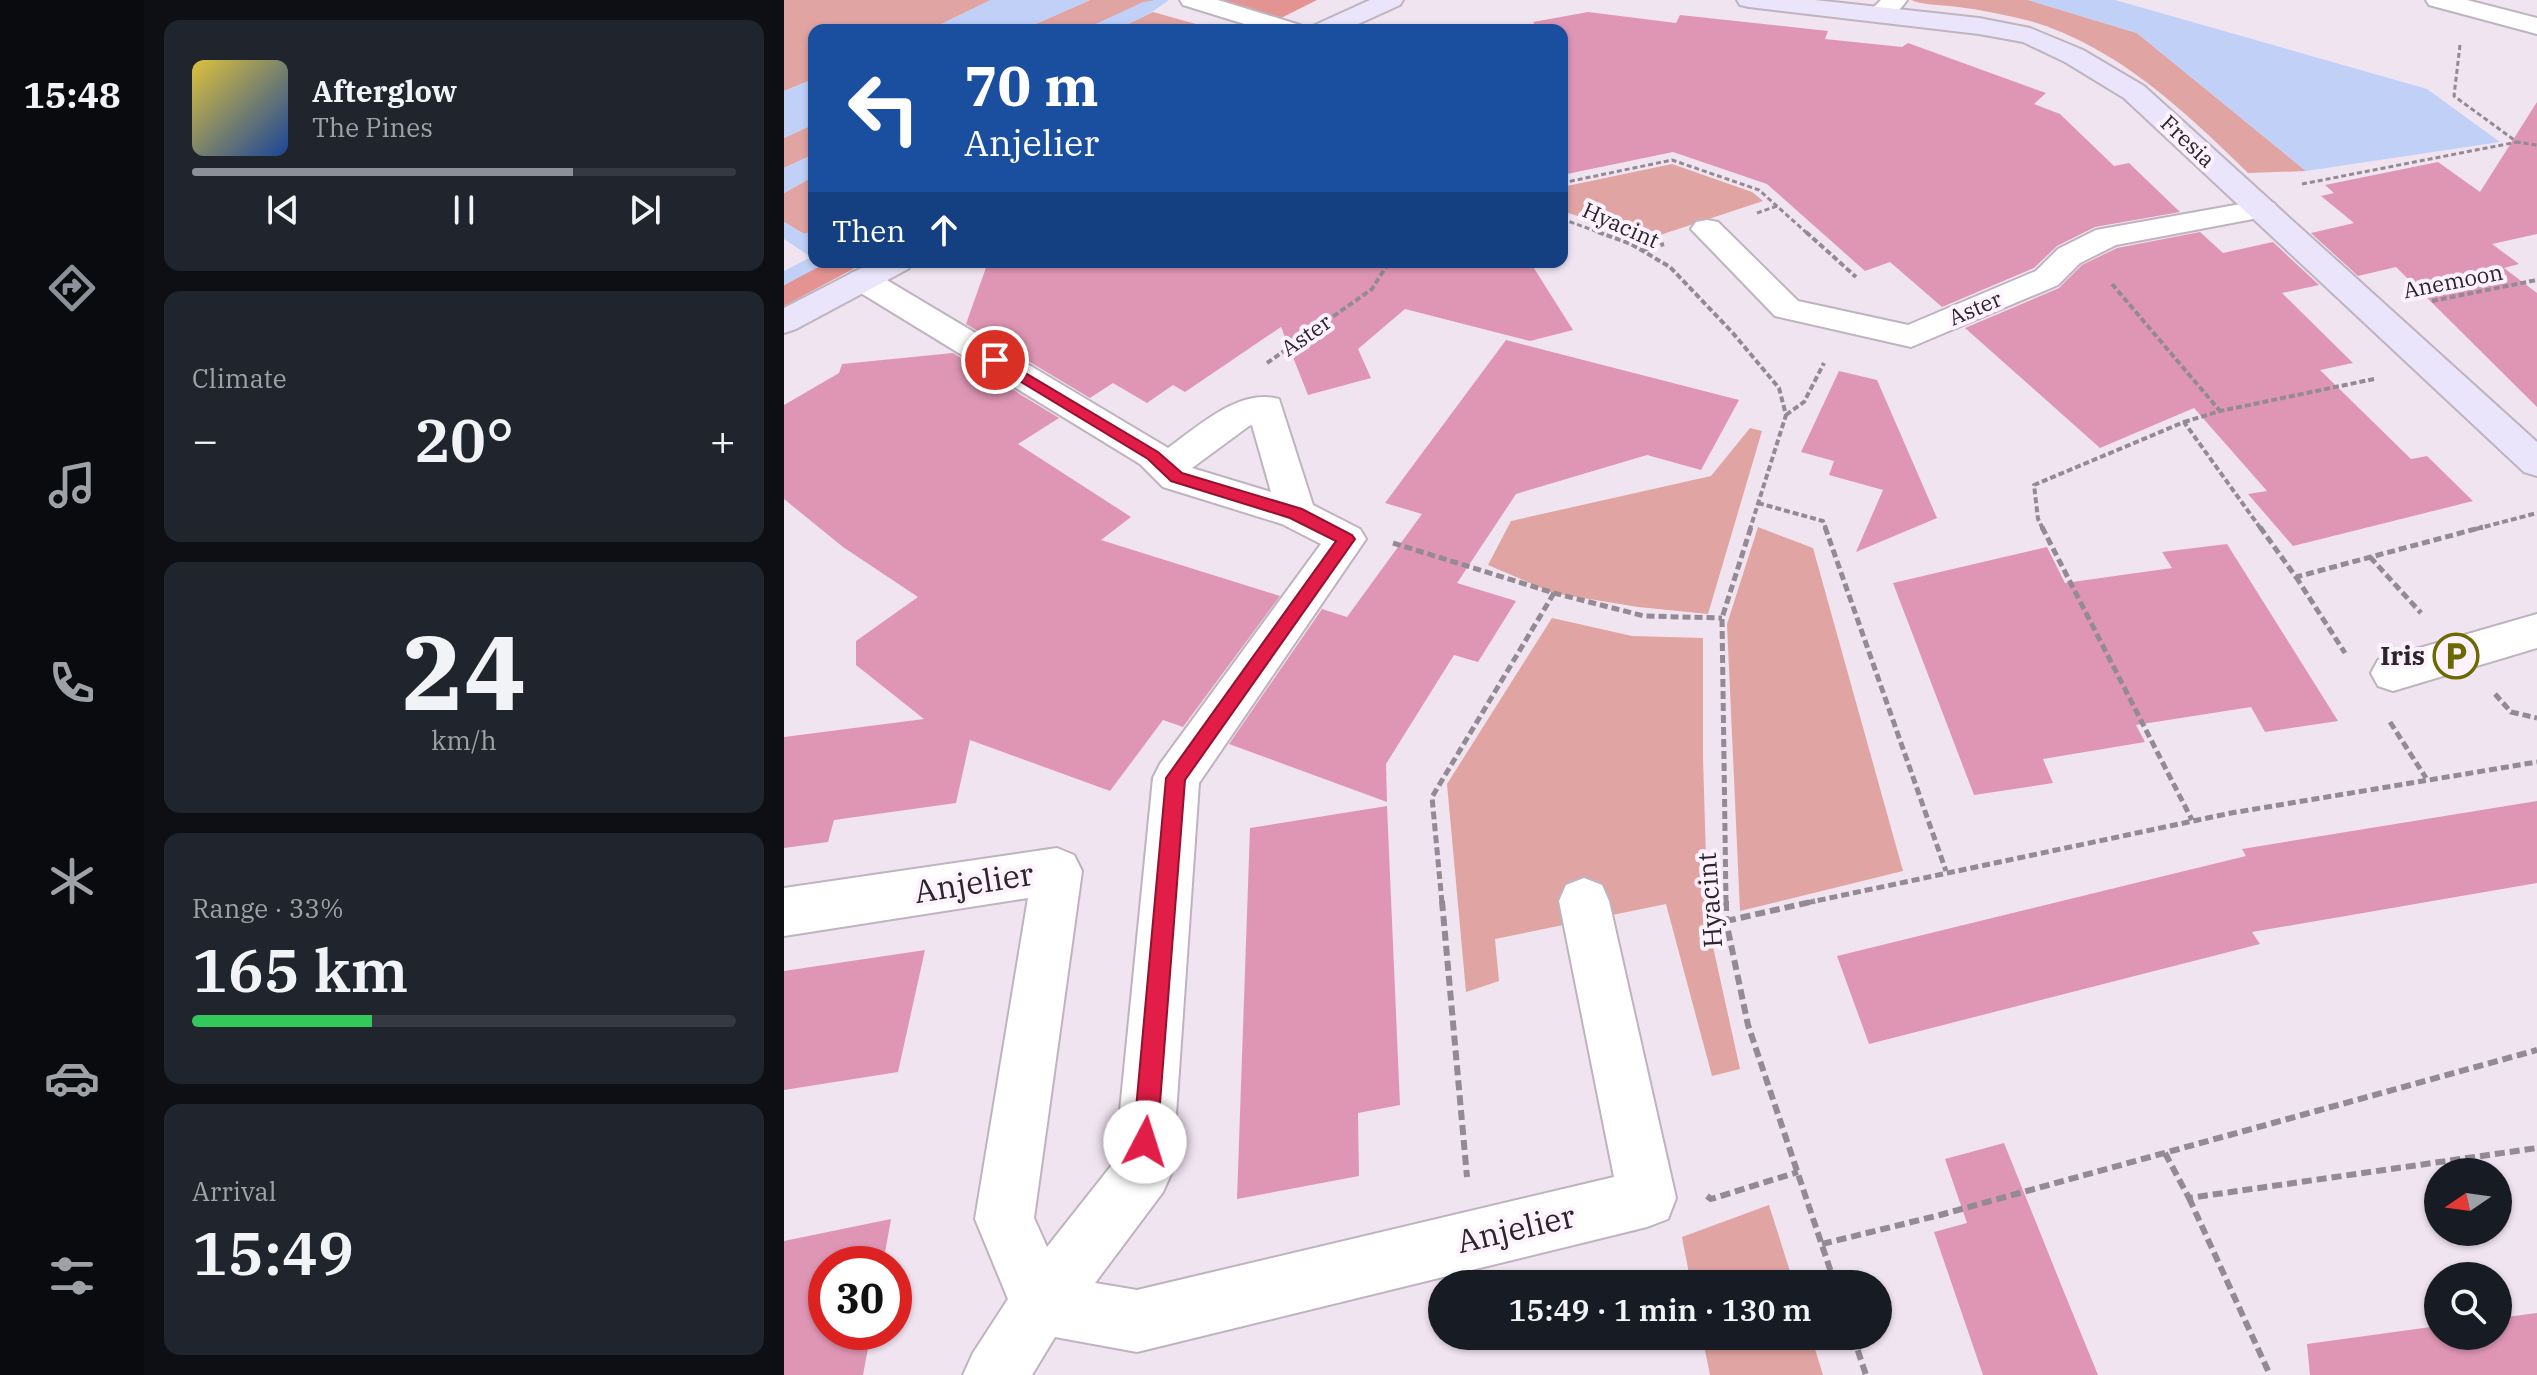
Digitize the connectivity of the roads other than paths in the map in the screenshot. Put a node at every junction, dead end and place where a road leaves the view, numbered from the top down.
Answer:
1 (1192, 0) edge
2 (1391, 0) edge
3 (1749, 0) edge
4 (2438, 0) edge
5 (2527, 0) edge
6 (1888, 7) edge
7 (2510, 21) junction
8 (1271, 24) edge
9 (1337, 24) edge
10 (2537, 26) edge
11 (2254, 202) junction
12 (1707, 229) dead end
13 (886, 268) edge
14 (863, 280) junction
15 (784, 322) edge
16 (2537, 463) edge
17 (1166, 468) junction
18 (1296, 514) junction
19 (2537, 631) edge
20 (2393, 673) dead end
21 (1584, 901) dead end
22 (784, 912) edge
23 (1041, 1304) junction
24 (995, 1375) edge

1 - 8 street
2 - 9 street
3 - 6 street, Fresia
4 - 7 street
5 - 7 street
6 - 11 street, Fresia
7 - 10 street
11 - 12 street, Aster
11 - 16 street, Fresia
13 - 14 street
14 - 15 street
14 - 17 street
17 - 18 street
17 - 18 street
18 - 23 street
19 - 20 street
21 - 23 street, Anjelier
22 - 23 street, Anjelier
23 - 24 street

